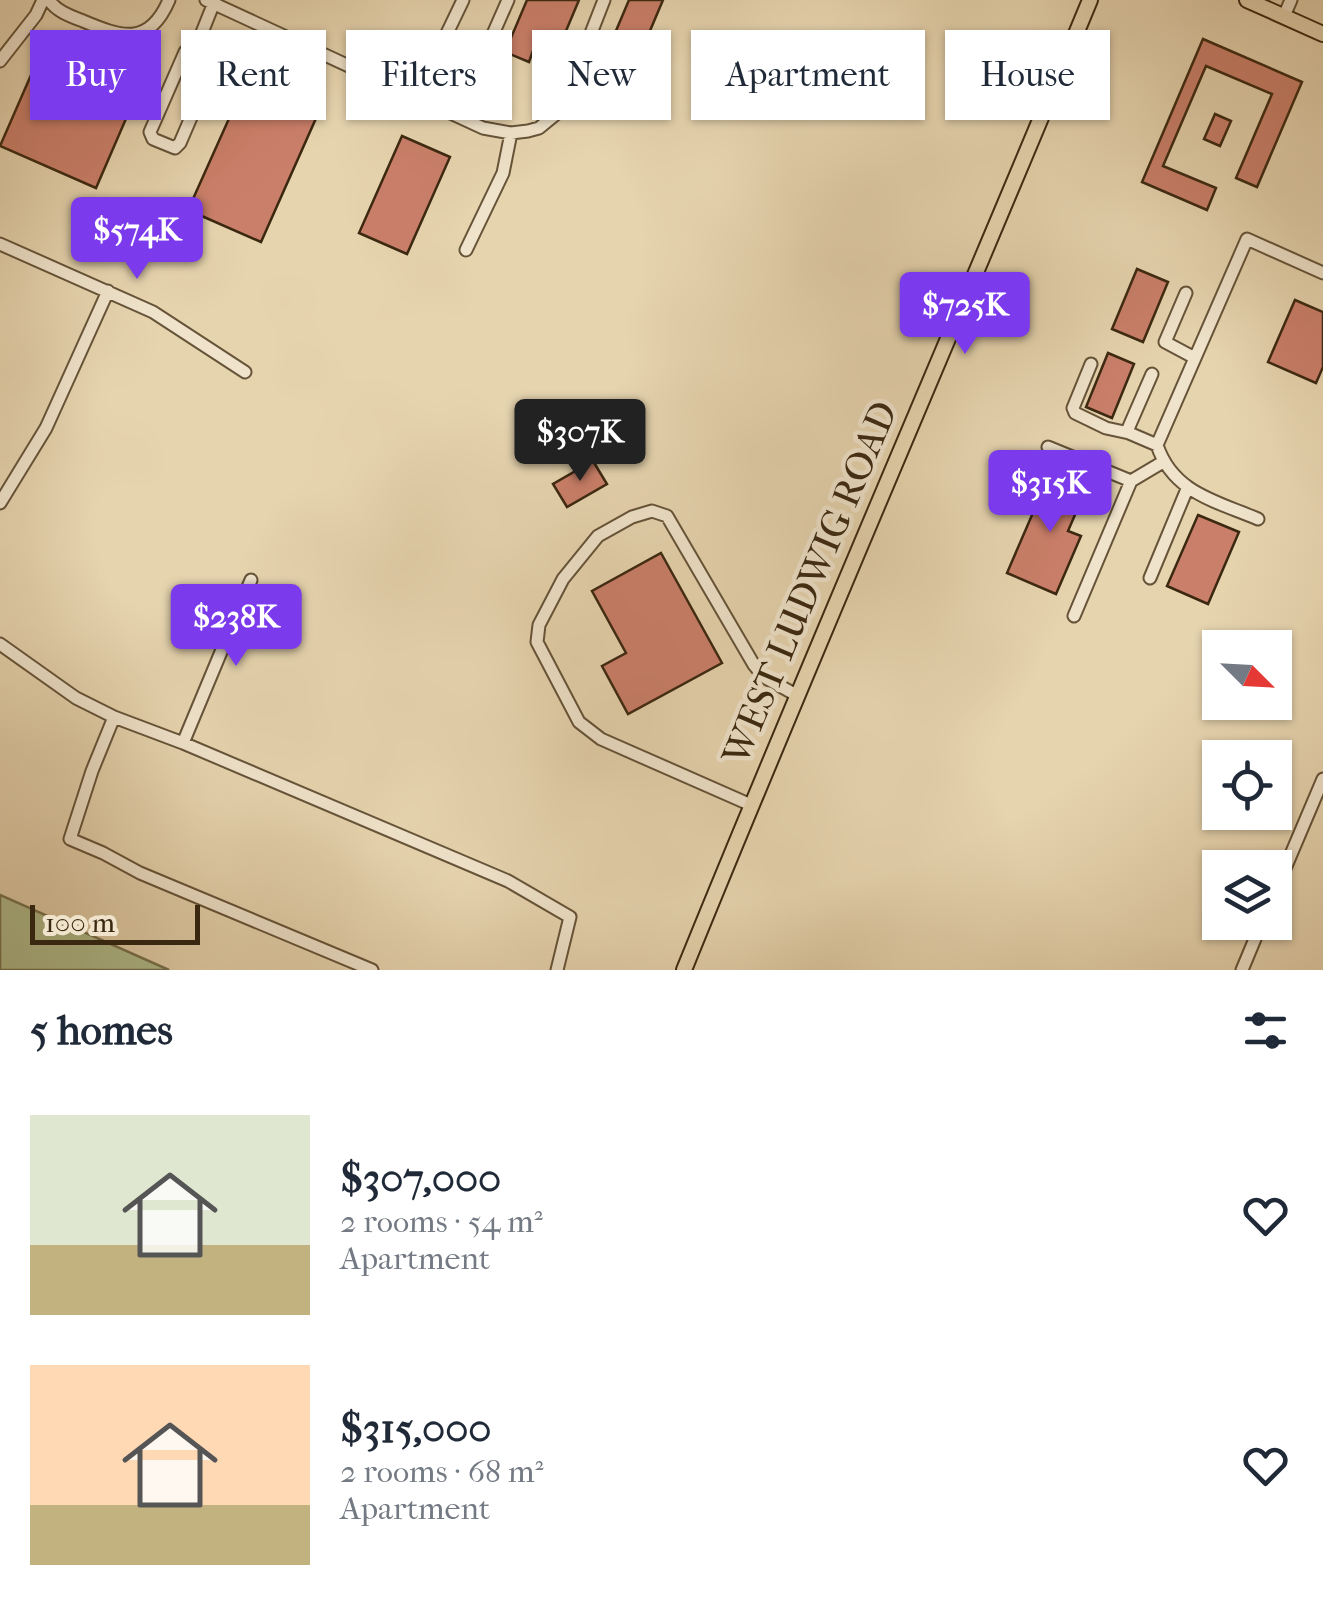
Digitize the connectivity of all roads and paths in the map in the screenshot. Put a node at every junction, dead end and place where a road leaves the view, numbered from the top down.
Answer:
1 (46, 0) edge
2 (169, 0) edge
3 (463, 0) edge
4 (508, 0) edge
5 (604, 0) edge
6 (1090, 0) edge
7 (1247, 0) edge
8 (1291, 0) edge
9 (212, 1) edge
10 (1284, 16) junction
11 (203, 30) edge
12 (449, 30) edge
13 (495, 30) edge
14 (1323, 34) edge
15 (201, 35) joint
16 (0, 61) edge
17 (346, 65) edge
18 (465, 120) edge
19 (512, 133) junction
20 (0, 244) edge
21 (466, 250) dead end
22 (1323, 273) edge
23 (108, 291) junction
24 (1186, 293) dead end
25 (1195, 358) junction
26 (1091, 364) dead end
27 (245, 372) dead end
28 (1152, 374) dead end
29 (1129, 433) junction
30 (1157, 445) junction
31 (1048, 447) dead end
32 (1163, 462) junction
33 (1131, 481) junction
34 (1187, 489) junction
35 (0, 502) edge
36 (1258, 519) dead end
37 (1150, 578) dead end
38 (251, 580) dead end
39 (1074, 616) dead end
40 (0, 644) edge
41 (798, 696) junction
42 (114, 717) junction
43 (184, 743) junction
44 (1323, 779) edge
45 (751, 805) junction
46 (1292, 852) edge
47 (1254, 940) edge
48 (372, 970) edge
49 (557, 970) edge
50 (684, 970) edge
51 (1242, 970) edge

1 - 2 street
1 - 16 street
3 - 12 street
4 - 13 street
5 - 19 street
6 - 41 main road, WEST LUDWIG ROAD
7 - 10 main road
8 - 10 street
9 - 11 street
9 - 17 street
10 - 14 main road
15 - 15 street
18 - 19 street
19 - 21 street
20 - 23 street
22 - 25 street
23 - 27 street
23 - 35 street
24 - 25 street
25 - 30 street
26 - 29 street
28 - 29 street
29 - 30 street
30 - 32 street
31 - 33 street
32 - 33 street
32 - 34 street
33 - 39 street
34 - 36 street
34 - 37 street
38 - 43 street
40 - 42 street
41 - 45 main road, WEST LUDWIG ROAD
41 - 45 street
42 - 43 street
42 - 48 street
43 - 49 street
44 - 46 street
45 - 50 main road, WEST LUDWIG ROAD
47 - 51 street

